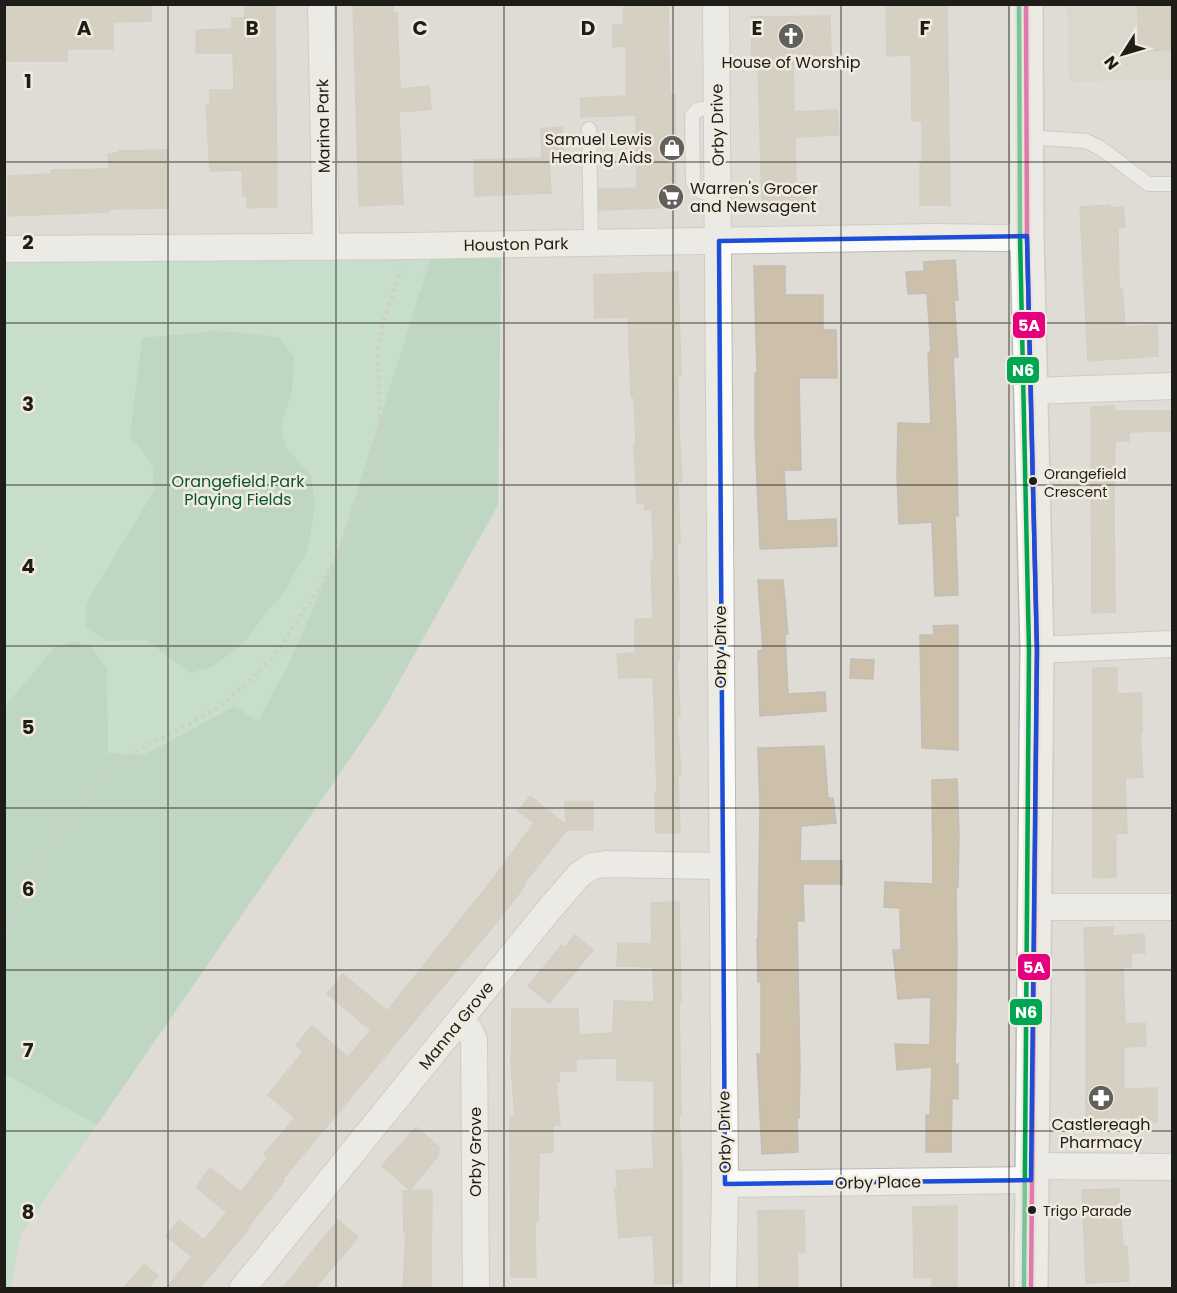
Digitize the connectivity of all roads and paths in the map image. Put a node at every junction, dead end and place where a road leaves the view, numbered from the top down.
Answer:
1 (321, 4) edge
2 (716, 4) edge
3 (1026, 4) edge
4 (589, 129) dead end
5 (1027, 136) junction
6 (1173, 184) edge
7 (1027, 236) junction
8 (719, 242) junction
9 (591, 243) junction
10 (409, 246) junction
11 (326, 247) junction
12 (4, 249) edge
13 (1173, 386) edge
14 (1031, 391) junction
15 (1173, 644) edge
16 (1037, 650) junction
17 (721, 866) junction
18 (1034, 907) junction
19 (1173, 907) edge
20 (4, 939) edge
21 (459, 1022) junction
22 (1173, 1167) edge
23 (1031, 1173) junction
24 (724, 1184) junction
25 (243, 1288) edge
26 (476, 1288) edge
27 (723, 1288) edge
28 (1031, 1288) edge

1 - 11 street, Marina Park
2 - 8 street, Orby Drive
3 - 5 main road
4 - 9 lane
5 - 6 lane
5 - 7 main road
7 - 8 street, Houston Park
7 - 14 main road
8 - 9 street, Houston Park
8 - 17 street, Orby Drive
9 - 10 street, Houston Park
10 - 11 street, Houston Park
10 - 20 path
11 - 12 street, Houston Park
13 - 14 street
14 - 16 main road
15 - 16 street
16 - 18 main road
17 - 21 street, Manna Grove
17 - 24 street, Orby Drive
18 - 19 street
18 - 23 main road
21 - 25 street, Manna Grove
21 - 26 street, Orby Grove
22 - 23 street
23 - 24 street, Orby Place
23 - 28 main road
24 - 27 street, Orby Drive

